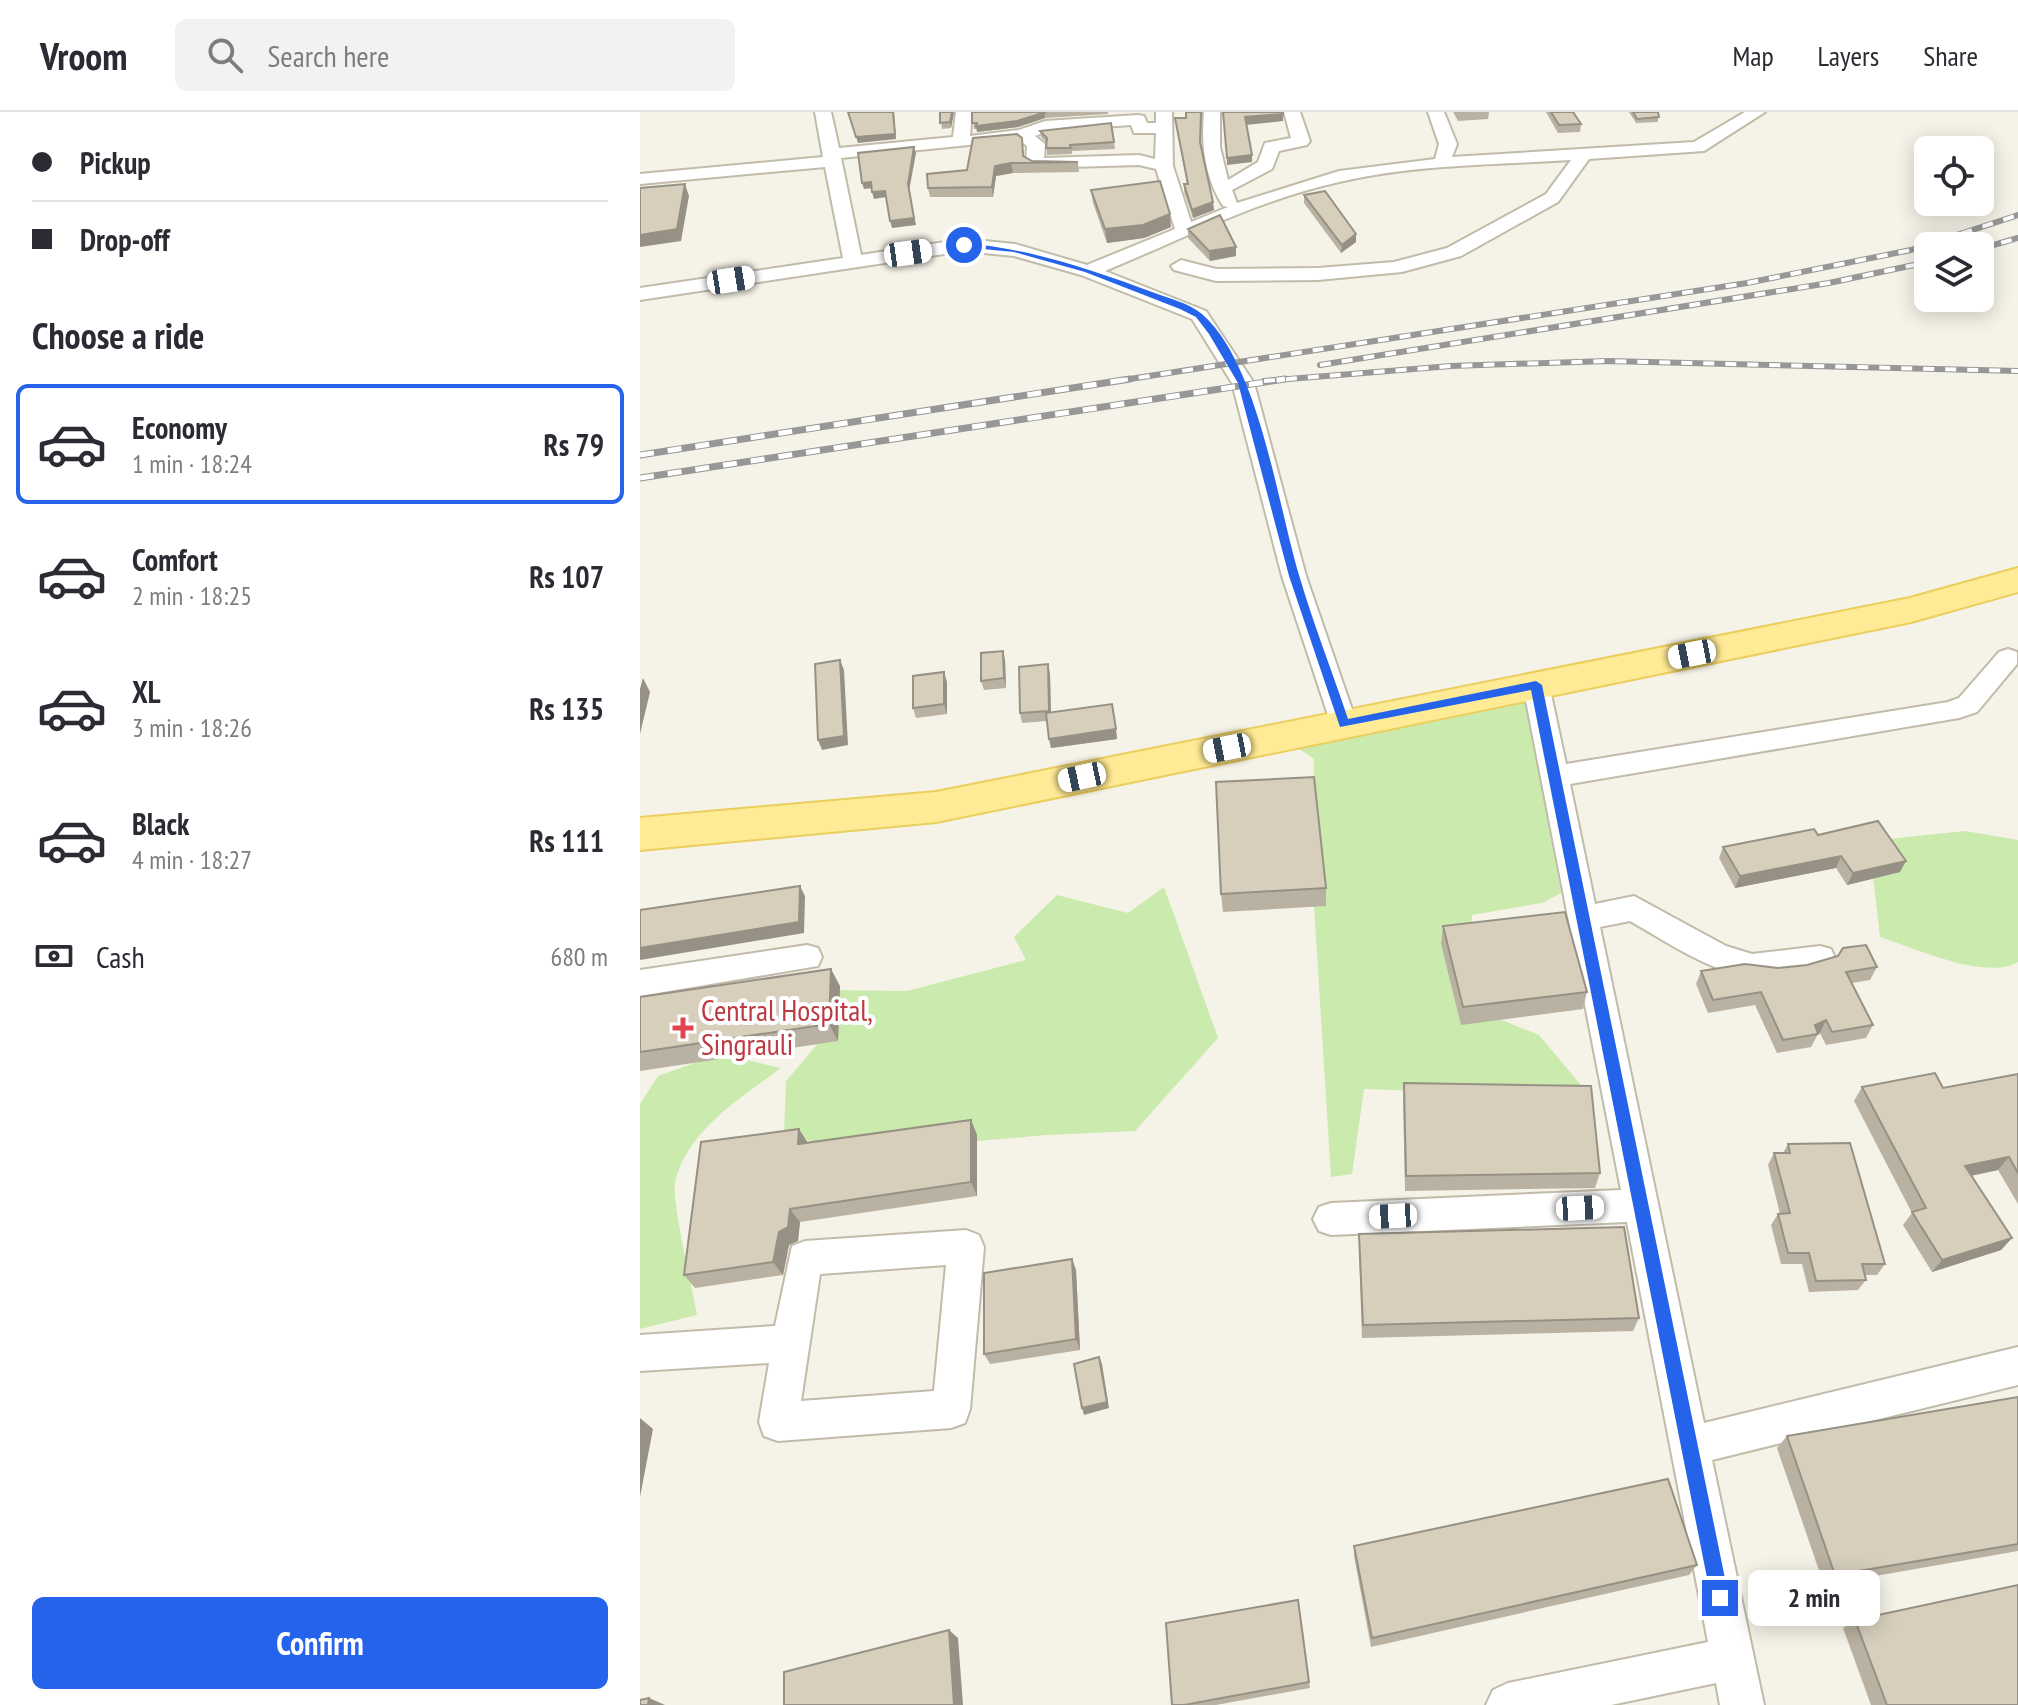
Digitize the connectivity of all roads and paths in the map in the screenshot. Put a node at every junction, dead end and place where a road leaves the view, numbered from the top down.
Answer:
1 (823, 112) edge
2 (964, 112) edge
3 (1212, 112) edge
4 (1292, 112) edge
5 (1436, 112) edge
6 (1757, 112) edge
7 (1163, 119) edge
8 (1022, 135) junction
9 (961, 142) junction
10 (1585, 153) junction
11 (832, 158) junction
12 (1442, 163) junction
13 (1164, 166) junction
14 (640, 179) edge
15 (1220, 186) junction
16 (1234, 211) junction
17 (1185, 230) junction
18 (853, 261) junction
19 (1181, 266) dead end
20 (1088, 271) junction
21 (640, 294) edge
22 (2018, 580) edge
23 (2008, 658) dead end
24 (1536, 685) junction
25 (1344, 724) junction
26 (1555, 776) junction
27 (640, 834) edge
28 (1584, 918) junction
29 (807, 957) dead end
30 (1820, 958) edge
31 (640, 983) edge
32 (1642, 1205) junction
33 (1331, 1219) dead end
34 (791, 1343) junction
35 (640, 1353) edge
36 (2018, 1366) edge
37 (1690, 1446) junction
38 (1732, 1658) junction
39 (1508, 1705) edge
40 (1742, 1705) edge

1 - 11 street
2 - 9 street
3 - 15 street
4 - 15 street
5 - 12 street
6 - 10 street
7 - 8 street
7 - 13 street
8 - 9 street
8 - 13 street
9 - 11 street
10 - 12 street
10 - 19 street
11 - 14 street
11 - 18 street
12 - 16 street
13 - 17 street
15 - 16 street
16 - 17 street
17 - 20 street
18 - 20 street
18 - 21 street
20 - 25 street
22 - 24 main road
23 - 26 street
24 - 25 main road
24 - 26 street
25 - 27 main road
26 - 28 street
28 - 30 street
28 - 32 street
29 - 31 street
32 - 33 street
32 - 37 street
34 - 34 street
34 - 35 street
36 - 37 street
37 - 38 street
38 - 39 street
38 - 40 street

